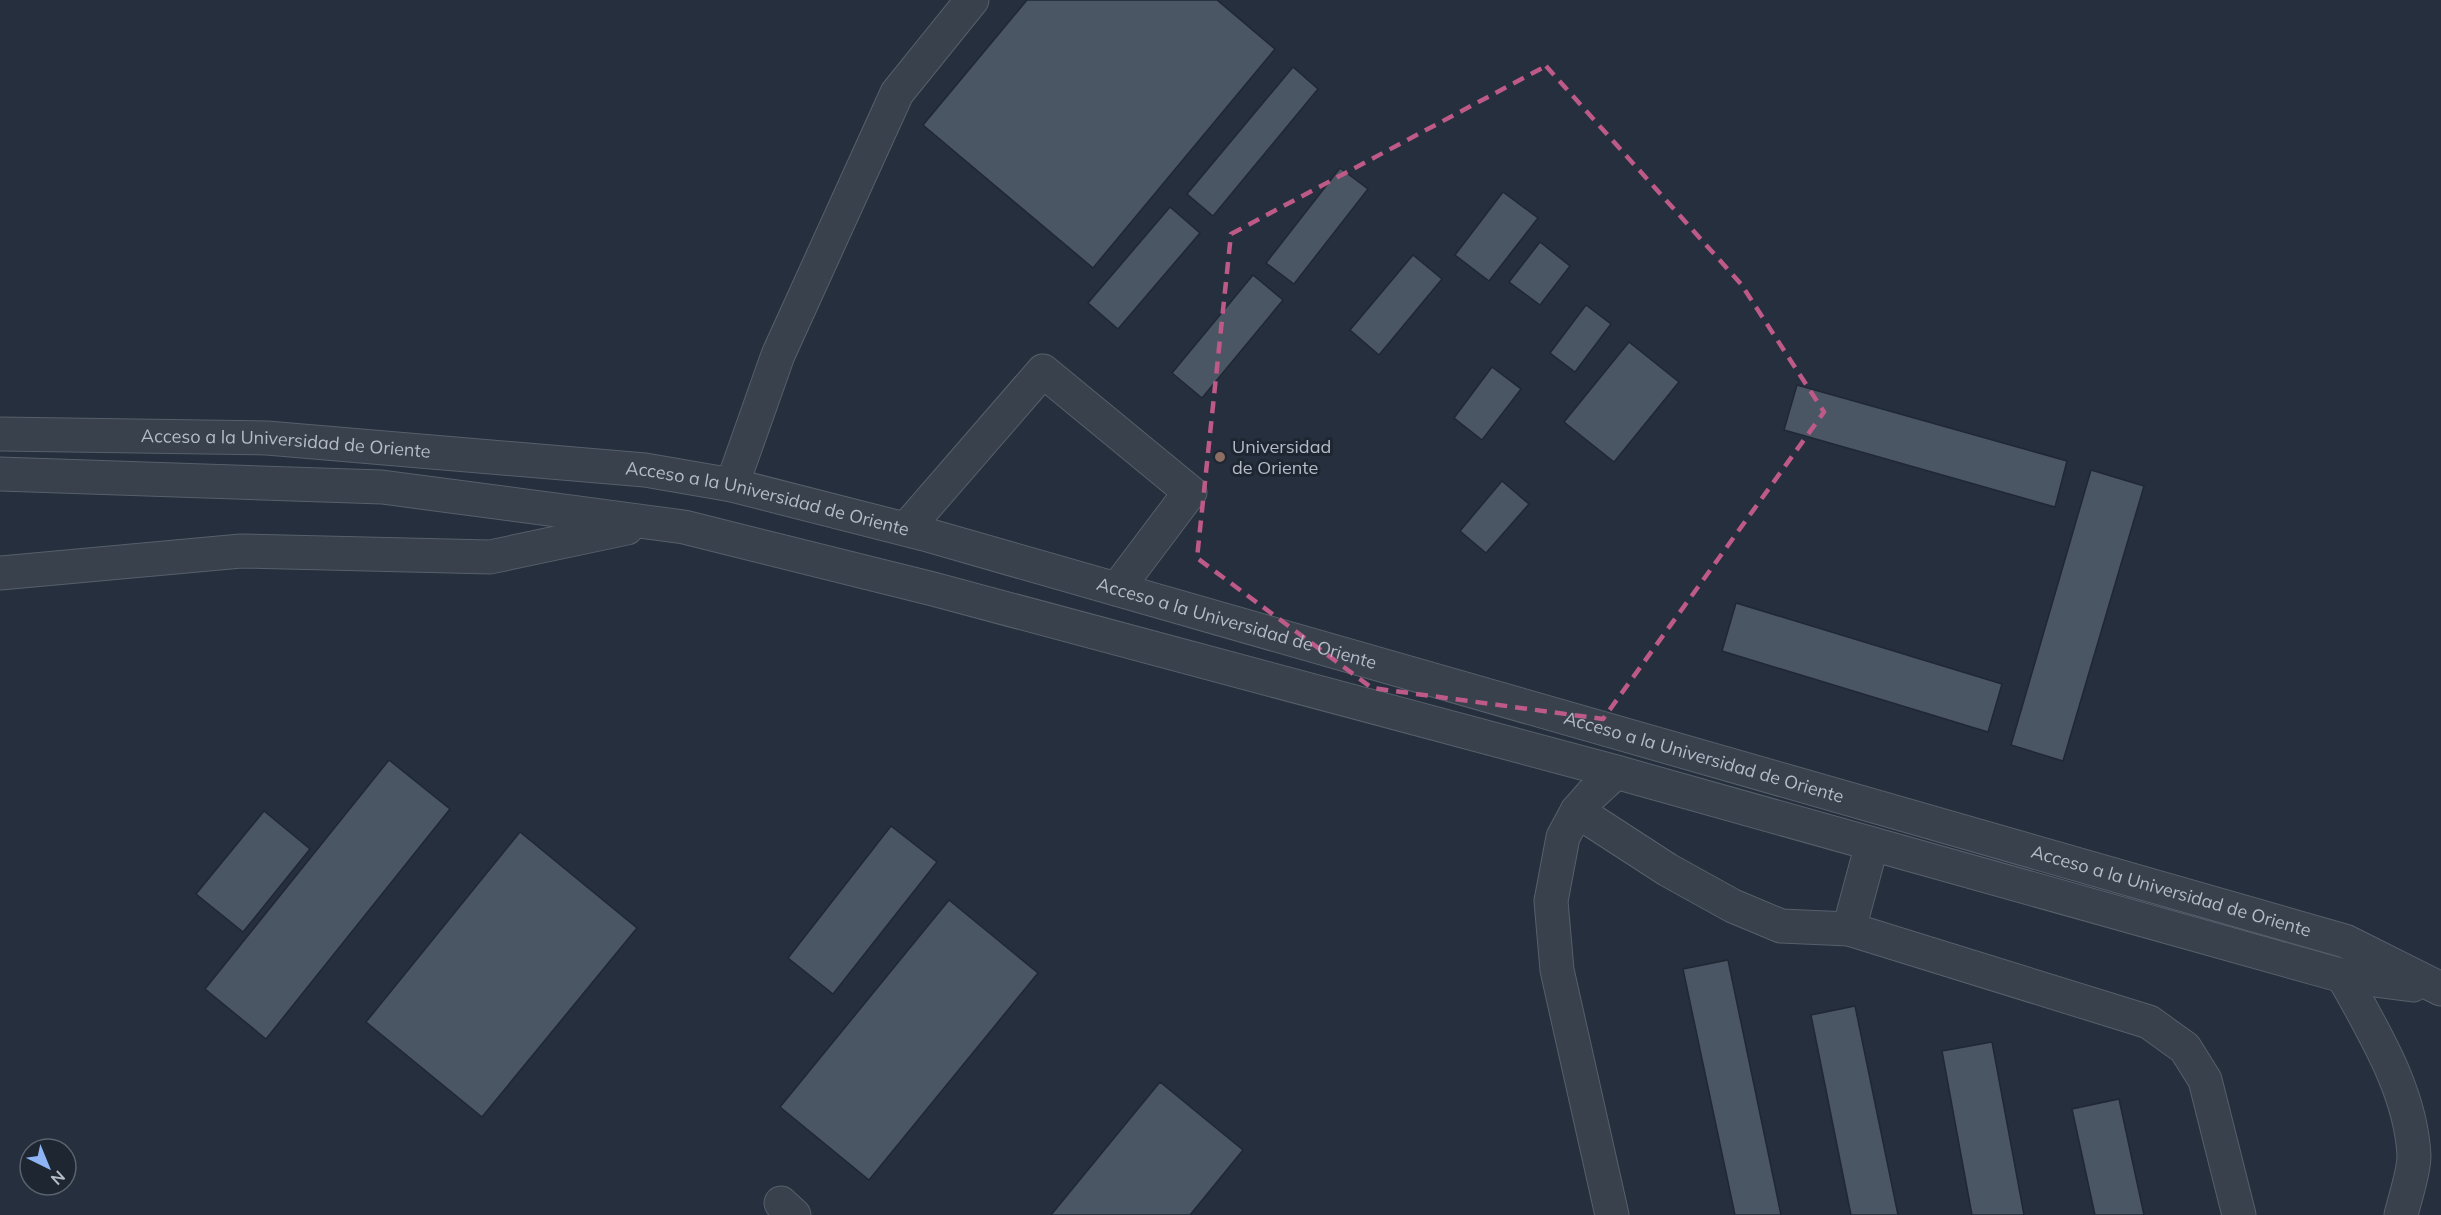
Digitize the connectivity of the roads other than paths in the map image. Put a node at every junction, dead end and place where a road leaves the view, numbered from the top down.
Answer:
1 (972, 0) edge
2 (0, 434) edge
3 (0, 474) edge
4 (732, 485) junction
5 (652, 523) junction
6 (906, 529) junction
7 (0, 573) edge
8 (1117, 589) junction
9 (1616, 772) junction
10 (1577, 812) junction
11 (1872, 844) junction
12 (1849, 929) junction
13 (2343, 976) junction
14 (2441, 989) edge
15 (1612, 1215) edge
16 (2239, 1215) edge
17 (2401, 1215) edge

1 - 4 lane
2 - 4 lane, Acceso a la Universidad de Oriente
3 - 5 lane, Acceso a la Universidad de Oriente
4 - 6 lane, Acceso a la Universidad de Oriente
5 - 7 lane
5 - 9 lane, Acceso a la Universidad de Oriente
6 - 8 lane, Acceso a la Universidad de Oriente
6 - 8 lane
8 - 14 lane, Acceso a la Universidad de Oriente
9 - 10 lane
9 - 11 lane, Acceso a la Universidad de Oriente
10 - 12 lane
10 - 15 lane
11 - 12 lane
11 - 13 lane, Acceso a la Universidad de Oriente
12 - 16 lane
13 - 14 lane, Acceso a la Universidad de Oriente
13 - 17 lane

